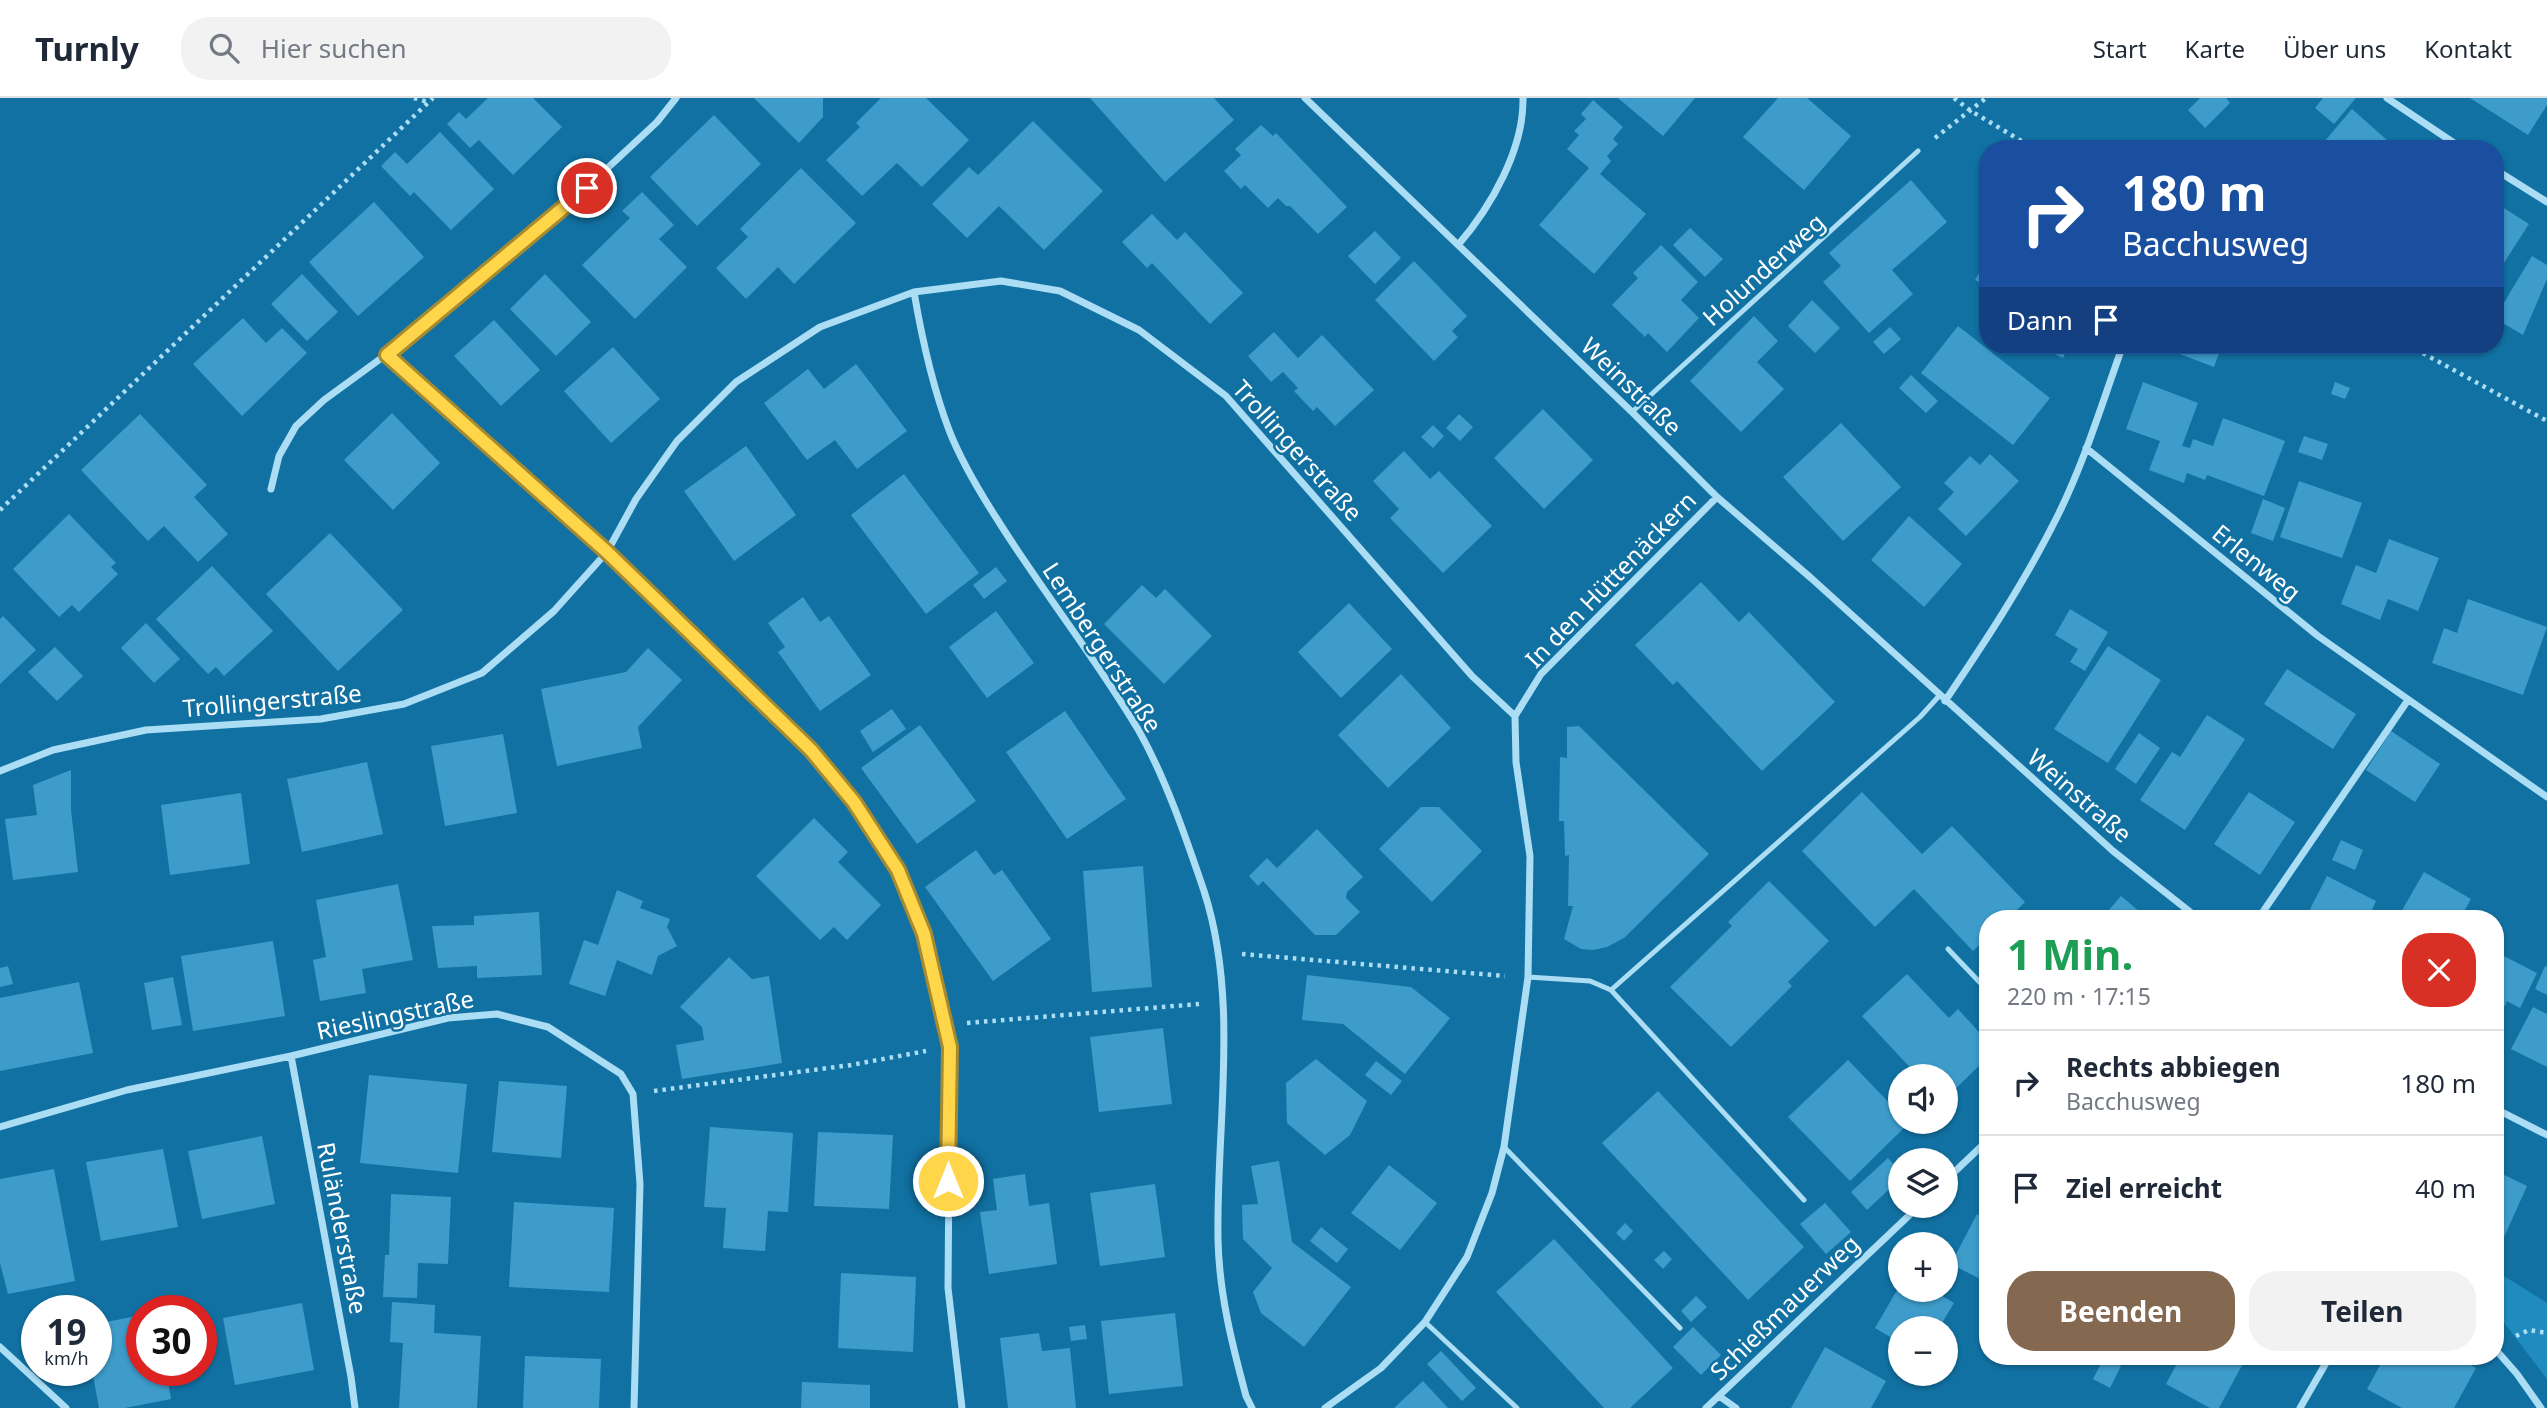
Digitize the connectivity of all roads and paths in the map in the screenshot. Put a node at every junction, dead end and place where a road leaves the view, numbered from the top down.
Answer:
1 (414, 98) edge
2 (433, 98) edge
3 (676, 98) edge
4 (1305, 98) edge
5 (1523, 98) edge
6 (1954, 98) edge
7 (1986, 98) edge
8 (2387, 98) edge
9 (428, 103) junction
10 (1971, 111) junction
11 (2020, 140) edge
12 (2450, 140) edge
13 (1918, 151) joint
14 (2504, 175) edge
15 (2547, 202) edge
16 (1458, 245) junction
17 (914, 292) junction
18 (2120, 354) edge
19 (2424, 354) edge
20 (387, 355) junction
21 (1632, 412) junction
22 (2547, 421) edge
23 (2086, 448) junction
24 (271, 489) dead end
25 (1717, 497) junction
26 (0, 510) edge
27 (607, 552) junction
28 (1942, 699) junction
29 (2408, 700) junction
30 (1516, 716) junction
31 (0, 771) edge
32 (2547, 797) edge
33 (2188, 910) edge
34 (2264, 910) edge
35 (1948, 949) dead end
36 (1220, 953) junction
37 (1528, 977) junction
38 (1979, 982) edge
39 (1611, 990) junction
40 (1222, 1002) junction
41 (946, 1025) junction
42 (950, 1047) junction
43 (290, 1056) junction
44 (633, 1094) junction
45 (2504, 1113) edge
46 (0, 1127) edge
47 (2547, 1135) edge
48 (1504, 1147) junction
49 (1979, 1149) edge
50 (1958, 1169) edge
51 (1804, 1199) dead end
52 (1906, 1218) edge
53 (1425, 1322) junction
54 (1680, 1328) dead end
55 (2547, 1333) edge
56 (2507, 1339) dead end
57 (0, 1347) edge
58 (2504, 1359) edge
59 (2325, 1365) edge
60 (1719, 1396) junction
61 (66, 1408) edge
62 (355, 1408) edge
63 (634, 1408) edge
64 (962, 1408) edge
65 (1252, 1408) edge
66 (1325, 1408) edge
67 (1517, 1408) edge
68 (1706, 1408) edge
69 (1736, 1408) edge
70 (2300, 1408) edge
71 (2541, 1408) edge

1 - 9 path
2 - 9 path
3 - 20 street
4 - 16 street, Weinstraße
5 - 16 street
6 - 10 path
7 - 10 path
8 - 12 street
9 - 26 path
10 - 11 path
10 - 13 path
13 - 21 lane, Holunderweg
14 - 15 street
16 - 21 street, Weinstraße
17 - 27 street, Trollingerstraße
17 - 30 street, Trollingerstraße
17 - 36 street, Lembergerstraße
18 - 23 street
19 - 22 path
20 - 24 street
20 - 27 street
21 - 25 street, Weinstraße
23 - 28 street
23 - 29 street, Erlenweg
25 - 28 street, Weinstraße
25 - 30 street, In den Hüttenäckern
27 - 31 street, Trollingerstraße
27 - 41 street
28 - 33 street, Weinstraße
28 - 39 lane
29 - 32 street, Erlenweg
29 - 34 street
30 - 37 street
35 - 38 lane
36 - 37 path
36 - 40 street, Lembergerstraße
37 - 39 lane
37 - 48 street
39 - 51 lane
40 - 41 path
40 - 65 street, Lembergerstraße
41 - 42 street
42 - 44 path
42 - 64 street
43 - 44 street, Rieslingstraße
43 - 46 street, Rieslingstraße
43 - 62 street, Ruländerstraße
44 - 63 street
45 - 47 street
48 - 53 street
48 - 54 lane
49 - 50 street
52 - 60 street, Schießmauerweg
53 - 66 street
53 - 67 lane
55 - 56 path
57 - 61 street
58 - 71 street
59 - 70 street
60 - 68 street, Schießmauerweg
60 - 69 street

